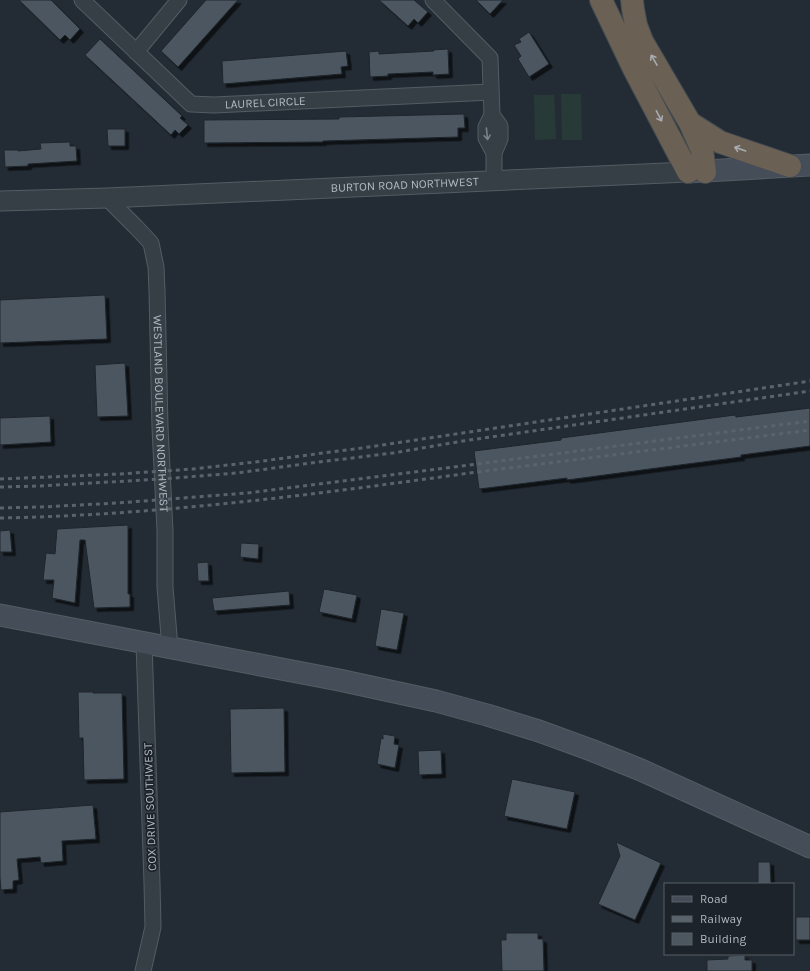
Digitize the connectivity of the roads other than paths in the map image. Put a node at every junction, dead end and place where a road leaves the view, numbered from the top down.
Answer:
1 (82, 0) edge
2 (180, 0) edge
3 (433, 0) edge
4 (601, 0) edge
5 (632, 0) edge
6 (136, 52) junction
7 (492, 92) junction
8 (690, 123) junction
9 (803, 165) edge
10 (697, 172) junction
11 (494, 180) junction
12 (107, 198) junction
13 (0, 201) edge
14 (0, 615) edge
15 (144, 643) junction
16 (170, 648) junction
17 (810, 846) edge
18 (143, 971) edge

1 - 6 street, LAUREL CIRCLE
2 - 6 street
3 - 7 street
4 -> 10 highway
8 -> 5 highway
6 - 7 street, LAUREL CIRCLE
7 - 11 street
9 -> 8 highway
8 - 10 highway
9 - 10 main road, BURTON ROAD NORTHWEST
10 - 11 street, BURTON ROAD NORTHWEST
11 - 12 street, BURTON ROAD NORTHWEST
12 - 13 street, BURTON ROAD NORTHWEST
12 - 16 street, WESTLAND BOULEVARD NORTHWEST
14 - 15 main road
15 - 16 main road
15 - 18 street, COX DRIVE SOUTHWEST
16 - 17 main road

